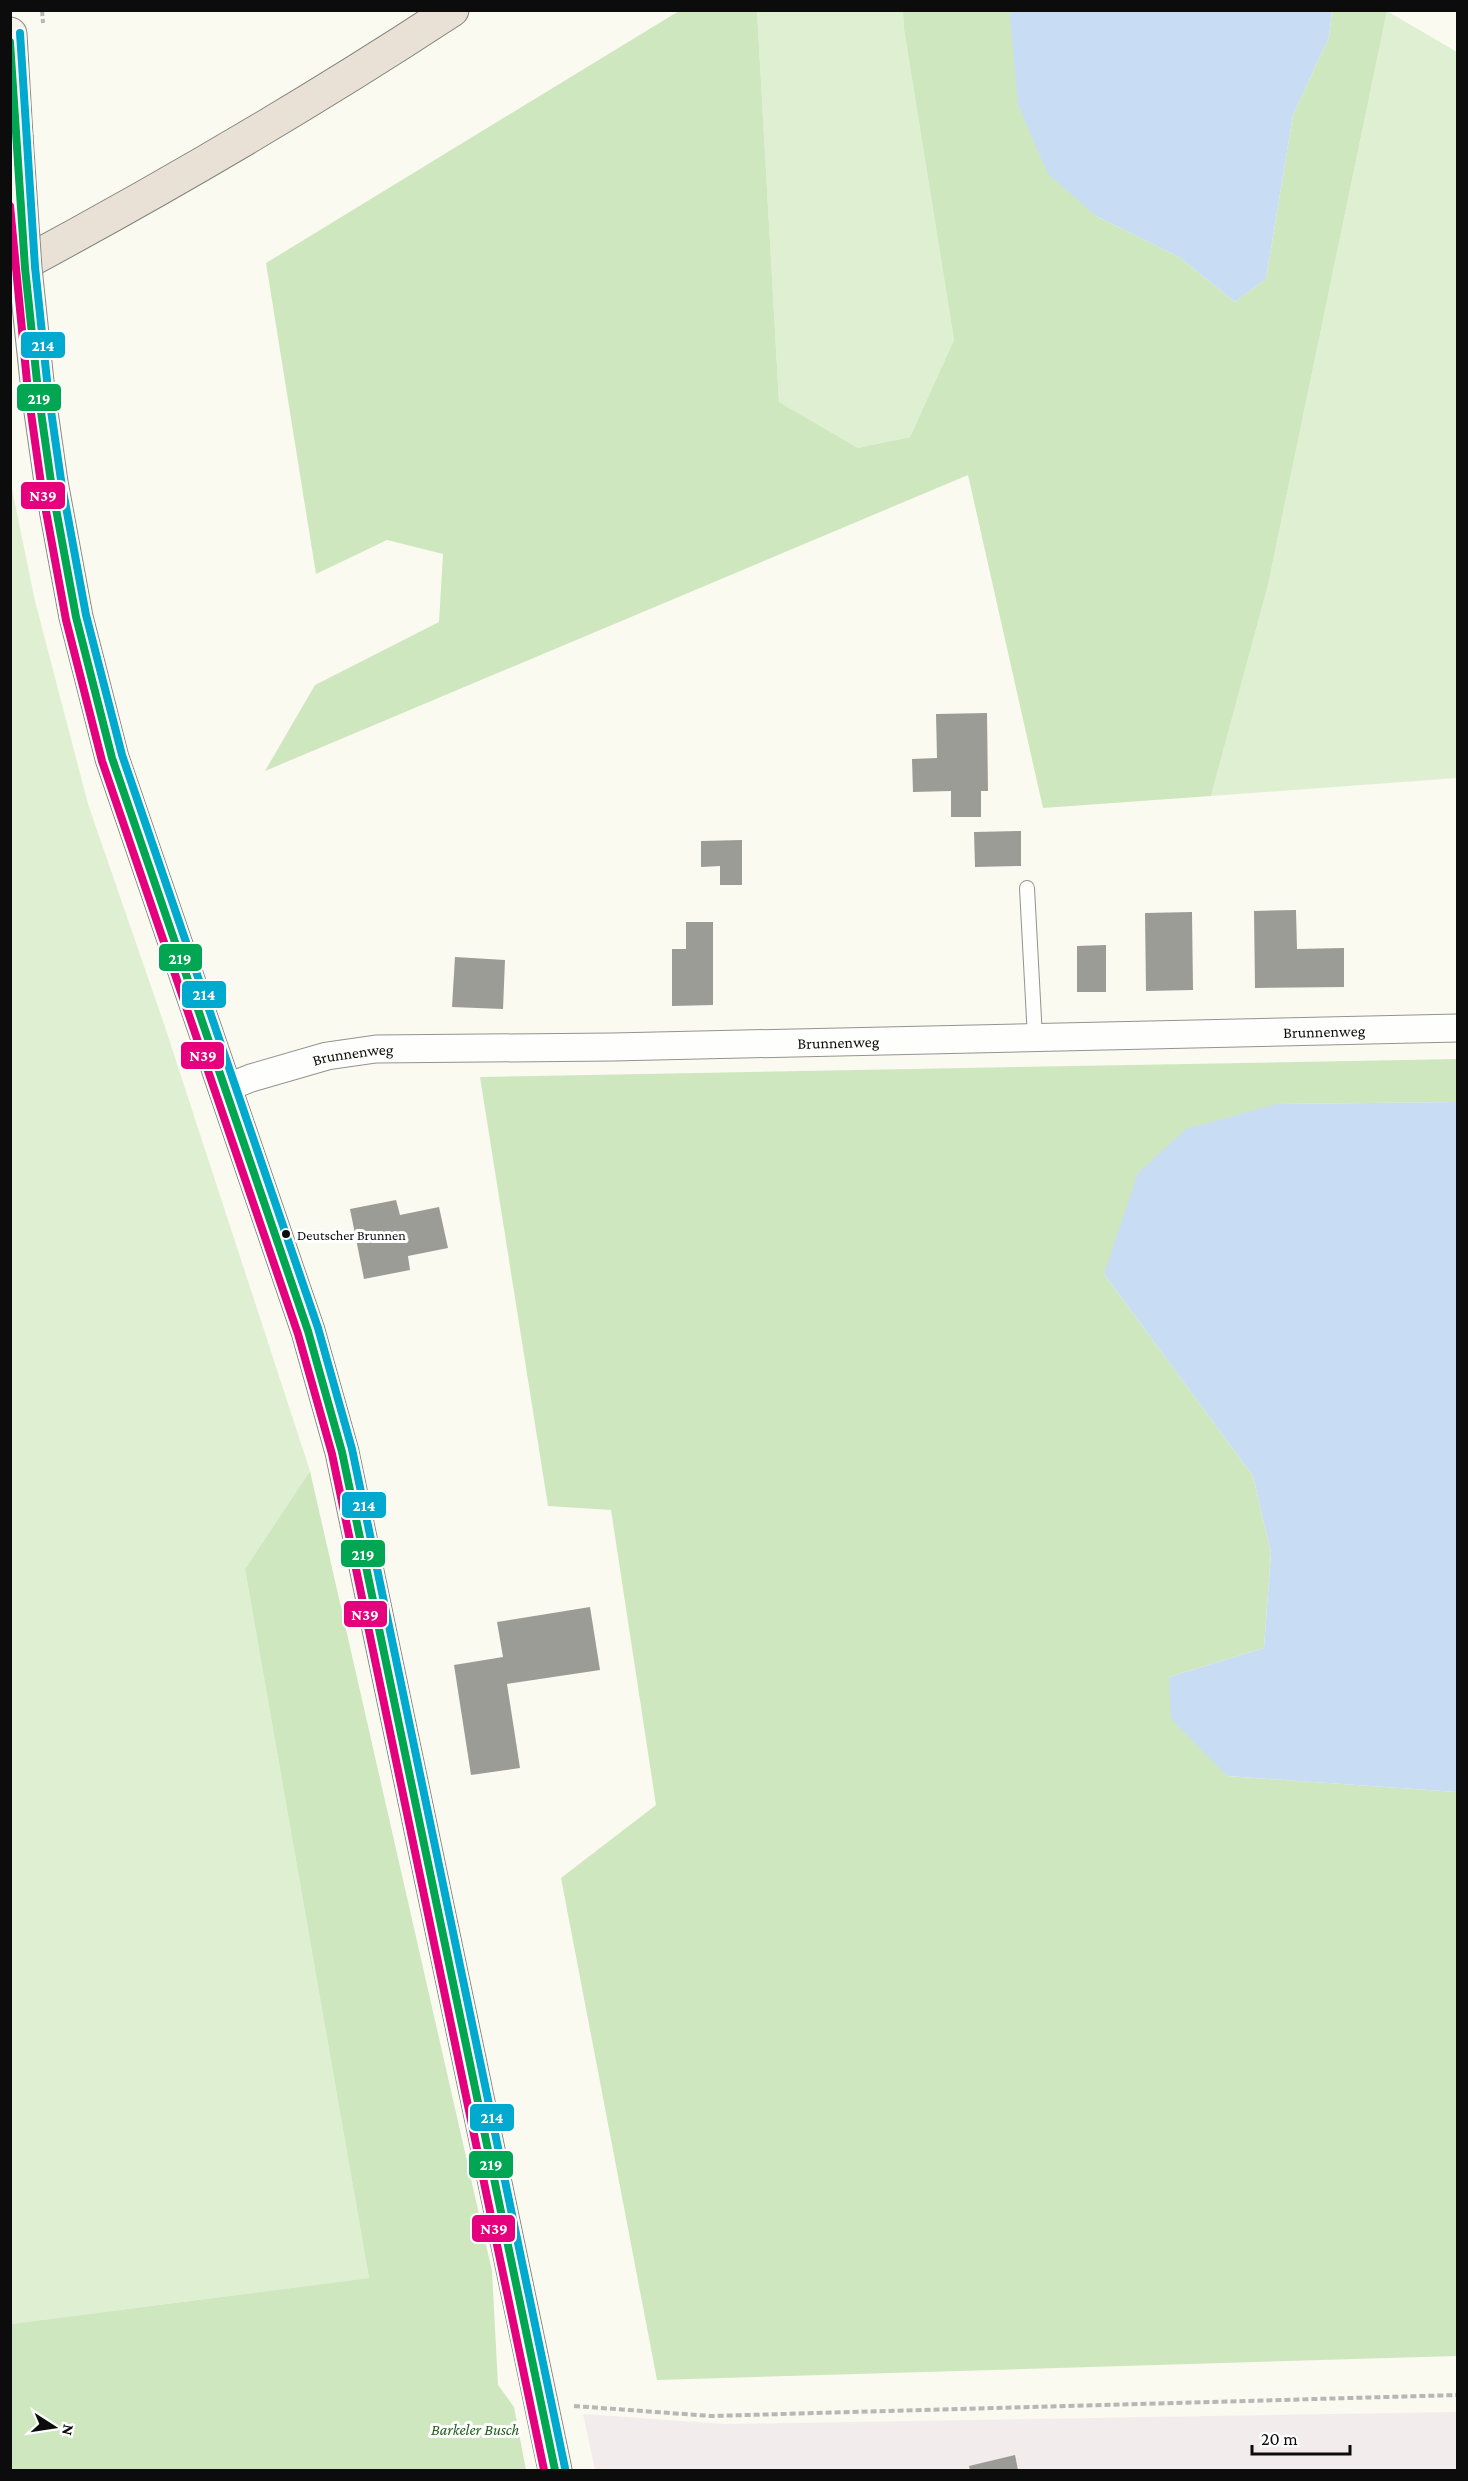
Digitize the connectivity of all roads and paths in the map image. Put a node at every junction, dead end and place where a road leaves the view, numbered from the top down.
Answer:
1 (452, 10) edge
2 (10, 34) edge
3 (10, 271) edge
4 (1027, 888) dead end
5 (1458, 1028) edge
6 (1035, 1038) junction
7 (226, 1088) junction
8 (1458, 2395) edge
9 (542, 2403) junction
10 (555, 2470) edge

1 - 3 highway
2 - 7 street, bridge
4 - 6 lane
5 - 6 street, Brunnenweg
6 - 7 street, Brunnenweg
7 - 9 street
8 - 9 path
9 - 10 street

